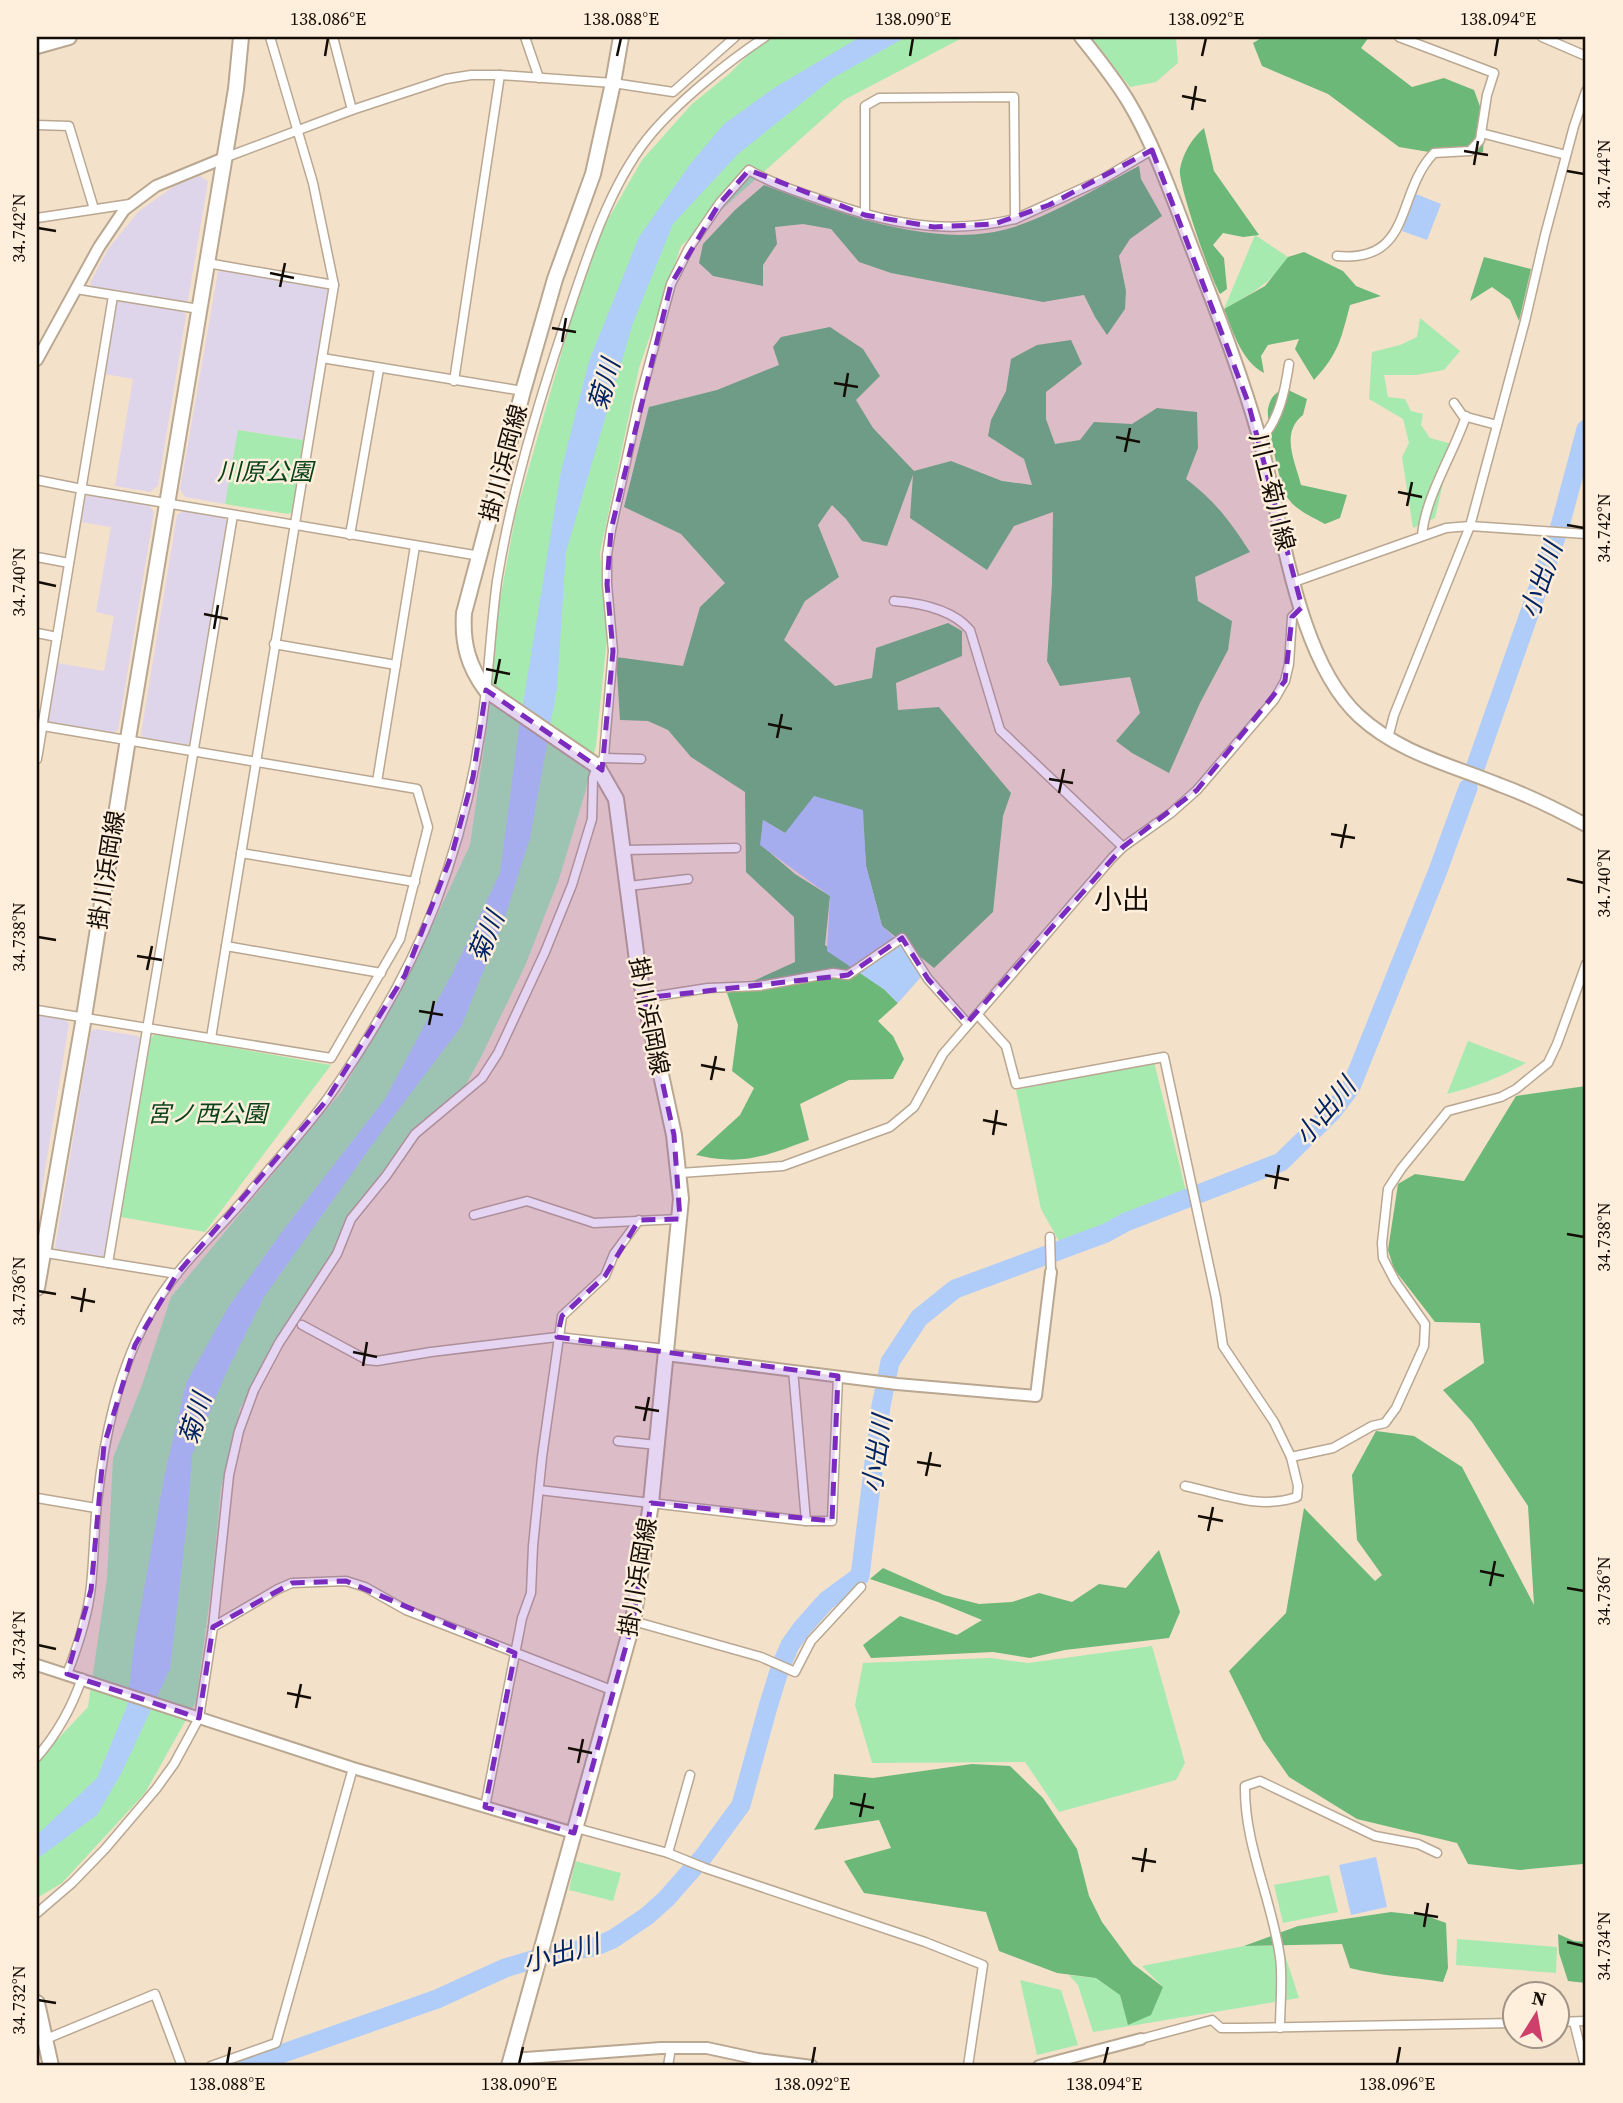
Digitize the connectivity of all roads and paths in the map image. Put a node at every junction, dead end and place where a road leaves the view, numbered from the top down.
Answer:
1 (68, 37) edge
2 (242, 37) edge
3 (270, 37) edge
4 (333, 37) edge
5 (525, 37) edge
6 (621, 37) edge
7 (735, 37) edge
8 (765, 37) edge
9 (1081, 37) edge
10 (1399, 37) edge
11 (1542, 37) edge
12 (37, 46) edge
13 (1586, 56) edge
14 (500, 75) junction
15 (539, 78) junction
16 (613, 83) junction
17 (1586, 91) edge
18 (352, 110) junction
19 (37, 125) edge
20 (296, 132) junction
21 (1481, 133) junction
22 (1152, 149) junction
23 (1566, 155) junction
24 (224, 158) junction
25 (130, 204) junction
26 (93, 209) junction
27 (865, 215) junction
28 (37, 218) edge
29 (1015, 219) junction
30 (1337, 256) dead end
31 (207, 263) junction
32 (334, 285) junction
33 (76, 289) junction
34 (113, 296) junction
35 (199, 309) junction
36 (322, 358) junction
37 (37, 360) edge
38 (1289, 364) dead end
39 (379, 369) junction
40 (454, 381) junction
41 (523, 391) junction
42 (1454, 403) dead end
43 (1466, 416) junction
44 (1497, 425) junction
45 (1260, 440) junction
46 (37, 480) edge
47 (82, 489) junction
48 (167, 503) junction
49 (233, 515) junction
50 (293, 525) junction
51 (1470, 526) junction
52 (1586, 534) edge
53 (350, 535) junction
54 (1422, 536) junction
55 (415, 546) junction
56 (37, 556) edge
57 (480, 556) junction
58 (69, 563) junction
59 (1294, 582) junction
60 (894, 601) dead end
61 (1302, 607) junction
62 (37, 633) edge
63 (57, 637) junction
64 (274, 643) junction
65 (396, 665) junction
66 (488, 691) junction
67 (40, 725) edge
68 (1388, 738) junction
69 (128, 739) junction
70 (193, 750) junction
71 (37, 759) edge
72 (641, 759) dead end
73 (256, 761) junction
74 (598, 763) junction
75 (377, 782) junction
76 (1586, 825) edge
77 (1122, 847) junction
78 (736, 848) dead end
79 (623, 850) junction
80 (241, 853) junction
81 (688, 880) dead end
82 (415, 882) junction
83 (629, 886) junction
84 (226, 946) junction
85 (1586, 964) edge
86 (381, 973) junction
87 (644, 998) junction
88 (37, 1010) edge
89 (977, 1014) junction
90 (84, 1017) junction
91 (967, 1023) junction
92 (148, 1030) junction
93 (211, 1038) junction
94 (680, 1173) junction
95 (474, 1216) dead end
96 (680, 1219) junction
97 (639, 1220) junction
98 (1049, 1242) dead end
99 (40, 1252) edge
100 (108, 1263) junction
101 (1051, 1267) joint
102 (177, 1274) junction
103 (37, 1288) edge
104 (302, 1325) dead end
105 (557, 1337) junction
106 (666, 1352) junction
107 (793, 1370) junction
108 (838, 1376) junction
109 (618, 1441) dead end
110 (657, 1445) junction
111 (1291, 1457) junction
112 (1185, 1486) dead end
113 (539, 1490) junction
114 (37, 1498) edge
115 (651, 1503) junction
116 (96, 1508) junction
117 (806, 1521) junction
118 (861, 1587) dead end
119 (633, 1621) junction
120 (214, 1627) junction
121 (515, 1653) junction
122 (37, 1665) edge
123 (66, 1674) junction
124 (85, 1680) junction
125 (614, 1691) junction
126 (197, 1717) junction
127 (37, 1757) edge
128 (353, 1768) junction
129 (691, 1775) dead end
130 (485, 1807) junction
131 (575, 1830) junction
132 (668, 1853) junction
133 (1437, 1853) dead end
134 (37, 1913) edge
135 (37, 2003) edge
136 (1586, 2021) edge
137 (1570, 2022) edge
138 (1574, 2022) junction
139 (1500, 2023) edge
140 (1280, 2028) junction
141 (46, 2039) junction
142 (1141, 2039) joint
143 (671, 2048) junction
144 (510, 2062) edge
145 (51, 2066) edge
146 (182, 2066) edge
147 (211, 2066) edge
148 (668, 2066) edge
149 (812, 2066) edge
150 (968, 2066) edge
151 (1039, 2066) edge
152 (1585, 2066) edge

1 - 12 main road
2 - 24 main road, 掛川浜岡線
3 - 20 street
4 - 18 street
5 - 15 street
6 - 16 main road, 掛川浜岡線
7 - 16 street
8 - 66 street
9 - 22 main road, 川上菊川線
10 - 21 street
11 - 13 street
14 - 15 street
14 - 18 street
14 - 40 street
15 - 16 street
16 - 41 main road, 掛川浜岡線
17 - 23 street
18 - 20 street
19 - 26 street
20 - 24 street
20 - 32 street
21 - 23 street
21 - 30 street
22 - 29 street
22 - 45 main road, 川上菊川線
23 - 44 street
24 - 25 street
24 - 31 main road, 掛川浜岡線
25 - 26 street
25 - 33 street
26 - 28 street
27 - 29 street
27 - 29 street
27 - 74 street
31 - 32 street
31 - 35 main road, 掛川浜岡線
32 - 36 street
33 - 34 street
33 - 37 street
34 - 35 street
34 - 47 street
35 - 48 main road, 掛川浜岡線
36 - 39 street
36 - 50 street
38 - 45 street
39 - 40 street
39 - 53 street
40 - 41 street
41 - 57 main road, 掛川浜岡線
42 - 43 street
43 - 44 street
43 - 54 street
44 - 51 street
45 - 59 main road, 川上菊川線
46 - 47 street
47 - 48 street
47 - 58 street
48 - 49 street
48 - 69 main road, 掛川浜岡線
49 - 50 street
49 - 70 street
50 - 53 street
50 - 64 street
51 - 52 street
51 - 54 street
51 - 68 street
53 - 55 street
54 - 59 street
55 - 57 street
55 - 65 street
56 - 58 street
57 - 66 main road, 掛川浜岡線
58 - 63 street
59 - 61 main road, 川上菊川線
60 - 77 street
61 - 68 main road, 川上菊川線
61 - 77 street
62 - 63 street
63 - 67 street
64 - 65 street
64 - 73 street
65 - 75 street
66 - 74 main road, 掛川浜岡線
66 - 102 street
67 - 69 street
67 - 71 street
68 - 76 main road, 川上菊川線
69 - 70 street
69 - 90 main road, 掛川浜岡線
70 - 73 street
70 - 92 street
72 - 74 street
73 - 75 street
73 - 80 street
74 - 79 main road, 掛川浜岡線
74 - 120 street
75 - 82 street
77 - 89 street
78 - 79 street
79 - 83 main road, 掛川浜岡線
80 - 82 street
80 - 84 street
81 - 83 street
82 - 86 street
83 - 87 main road, 掛川浜岡線
84 - 86 street
84 - 93 street
85 - 111 street
86 - 93 street
87 - 91 street
87 - 94 main road, 掛川浜岡線
88 - 90 street
89 - 91 street
89 - 111 street
90 - 92 street
90 - 99 main road, 掛川浜岡線
91 - 94 street
92 - 93 street
92 - 100 street
94 - 96 main road, 掛川浜岡線
95 - 97 street
96 - 97 street
96 - 106 main road, 掛川浜岡線
97 - 105 street
98 - 101 street
99 - 100 street
99 - 103 main road, 掛川浜岡線
100 - 102 street
101 - 108 street
102 - 116 street
104 - 105 street
105 - 106 street
105 - 113 street
106 - 107 street
106 - 110 main road, 掛川浜岡線
107 - 108 street
107 - 117 street
108 - 117 street
109 - 110 street
110 - 115 main road, 掛川浜岡線
111 - 112 street
113 - 115 street
113 - 121 street
114 - 116 street
115 - 117 street
115 - 119 main road, 掛川浜岡線
116 - 123 street
118 - 119 street
119 - 125 main road, 掛川浜岡線
120 - 121 street
120 - 126 street
121 - 125 street
121 - 130 street
122 - 123 street
123 - 124 street
124 - 126 street
124 - 127 street
125 - 131 main road, 掛川浜岡線
126 - 128 street
126 - 134 street
128 - 130 street
128 - 147 street
129 - 132 street
130 - 131 street
131 - 132 street
131 - 144 main road, 掛川浜岡線
132 - 150 street
133 - 140 street
135 - 141 main road
136 - 138 street
137 - 138 street
138 - 152 street
139 - 140 street
140 - 142 street
141 - 145 main road
141 - 146 street
142 - 151 street
143 - 144 street
143 - 148 street
143 - 149 street

